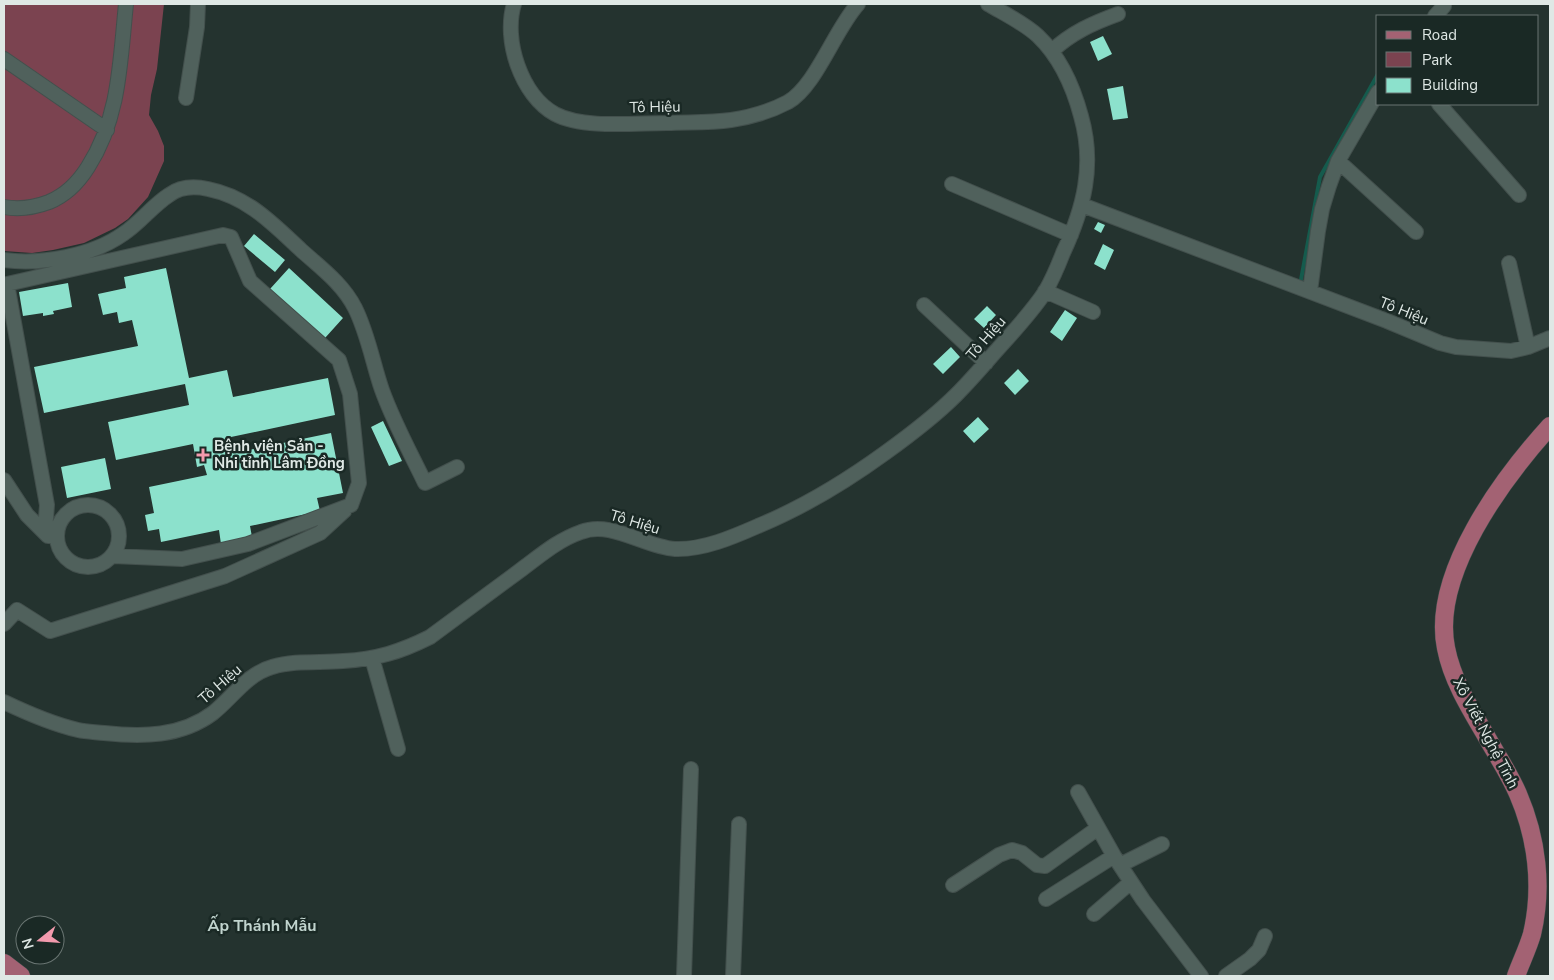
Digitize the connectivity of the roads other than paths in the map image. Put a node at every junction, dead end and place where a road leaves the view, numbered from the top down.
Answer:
1 (126, 4) edge
2 (198, 4) edge
3 (514, 4) edge
4 (858, 4) edge
5 (988, 4) edge
6 (1118, 14) dead end
7 (1052, 51) junction
8 (4, 59) edge
9 (1376, 95) edge
10 (186, 98) dead end
11 (1440, 105) edge
12 (107, 130) junction
13 (1338, 161) junction
14 (952, 184) dead end
15 (1519, 195) dead end
16 (1082, 205) junction
17 (4, 207) edge
18 (1416, 232) dead end
19 (1071, 235) junction
20 (4, 260) edge
21 (1509, 263) dead end
22 (1045, 291) junction
23 (1310, 291) junction
24 (924, 305) dead end
25 (1092, 312) dead end
26 (1550, 338) edge
27 (1528, 347) junction
28 (986, 363) junction
29 (1550, 426) edge
30 (457, 467) dead end
31 (4, 480) edge
32 (350, 505) junction
33 (45, 531) junction
34 (62, 552) junction
35 (113, 556) junction
36 (4, 624) edge
37 (372, 658) junction
38 (4, 702) edge
39 (398, 748) dead end
40 (691, 769) dead end
41 (1078, 792) dead end
42 (739, 824) dead end
43 (1098, 828) junction
44 (1162, 844) dead end
45 (1117, 861) junction
46 (1131, 882) junction
47 (953, 885) dead end
48 (1046, 899) dead end
49 (1094, 914) dead end
50 (1265, 936) dead end
51 (4, 963) edge
52 (21, 976) edge
53 (684, 976) edge
54 (733, 976) edge
55 (1201, 976) edge
56 (1226, 976) edge
57 (1516, 976) edge

1 - 12 street
2 - 10 street
3 - 4 street, Tô Hiệu
5 - 7 street, Tô Hiệu
6 - 7 street
7 - 16 street, Tô Hiệu
8 - 12 street
9 - 13 street
11 - 15 street
12 - 17 street
13 - 18 street
13 - 23 street
14 - 19 street
16 - 19 street, Tô Hiệu
16 - 23 street, Tô Hiệu
19 - 22 street, Tô Hiệu
20 - 30 street
21 - 27 street
22 - 25 street
22 - 28 street, Tô Hiệu
23 - 27 street, Tô Hiệu
24 - 28 street
26 - 27 street, Tô Hiệu
28 - 37 street, Tô Hiệu
29 - 57 main road, Xô Viết Nghệ Tĩnh
31 - 33 street
32 - 33 street
32 - 35 street
32 - 36 street
33 - 34 street
34 - 35 street
34 - 35 street
37 - 38 street, Tô Hiệu
37 - 39 street
40 - 53 street
41 - 43 street
42 - 54 street
43 - 45 street
43 - 47 street
44 - 45 street
45 - 46 street
45 - 48 street
46 - 49 street
46 - 55 street
50 - 56 street
51 - 52 main road

